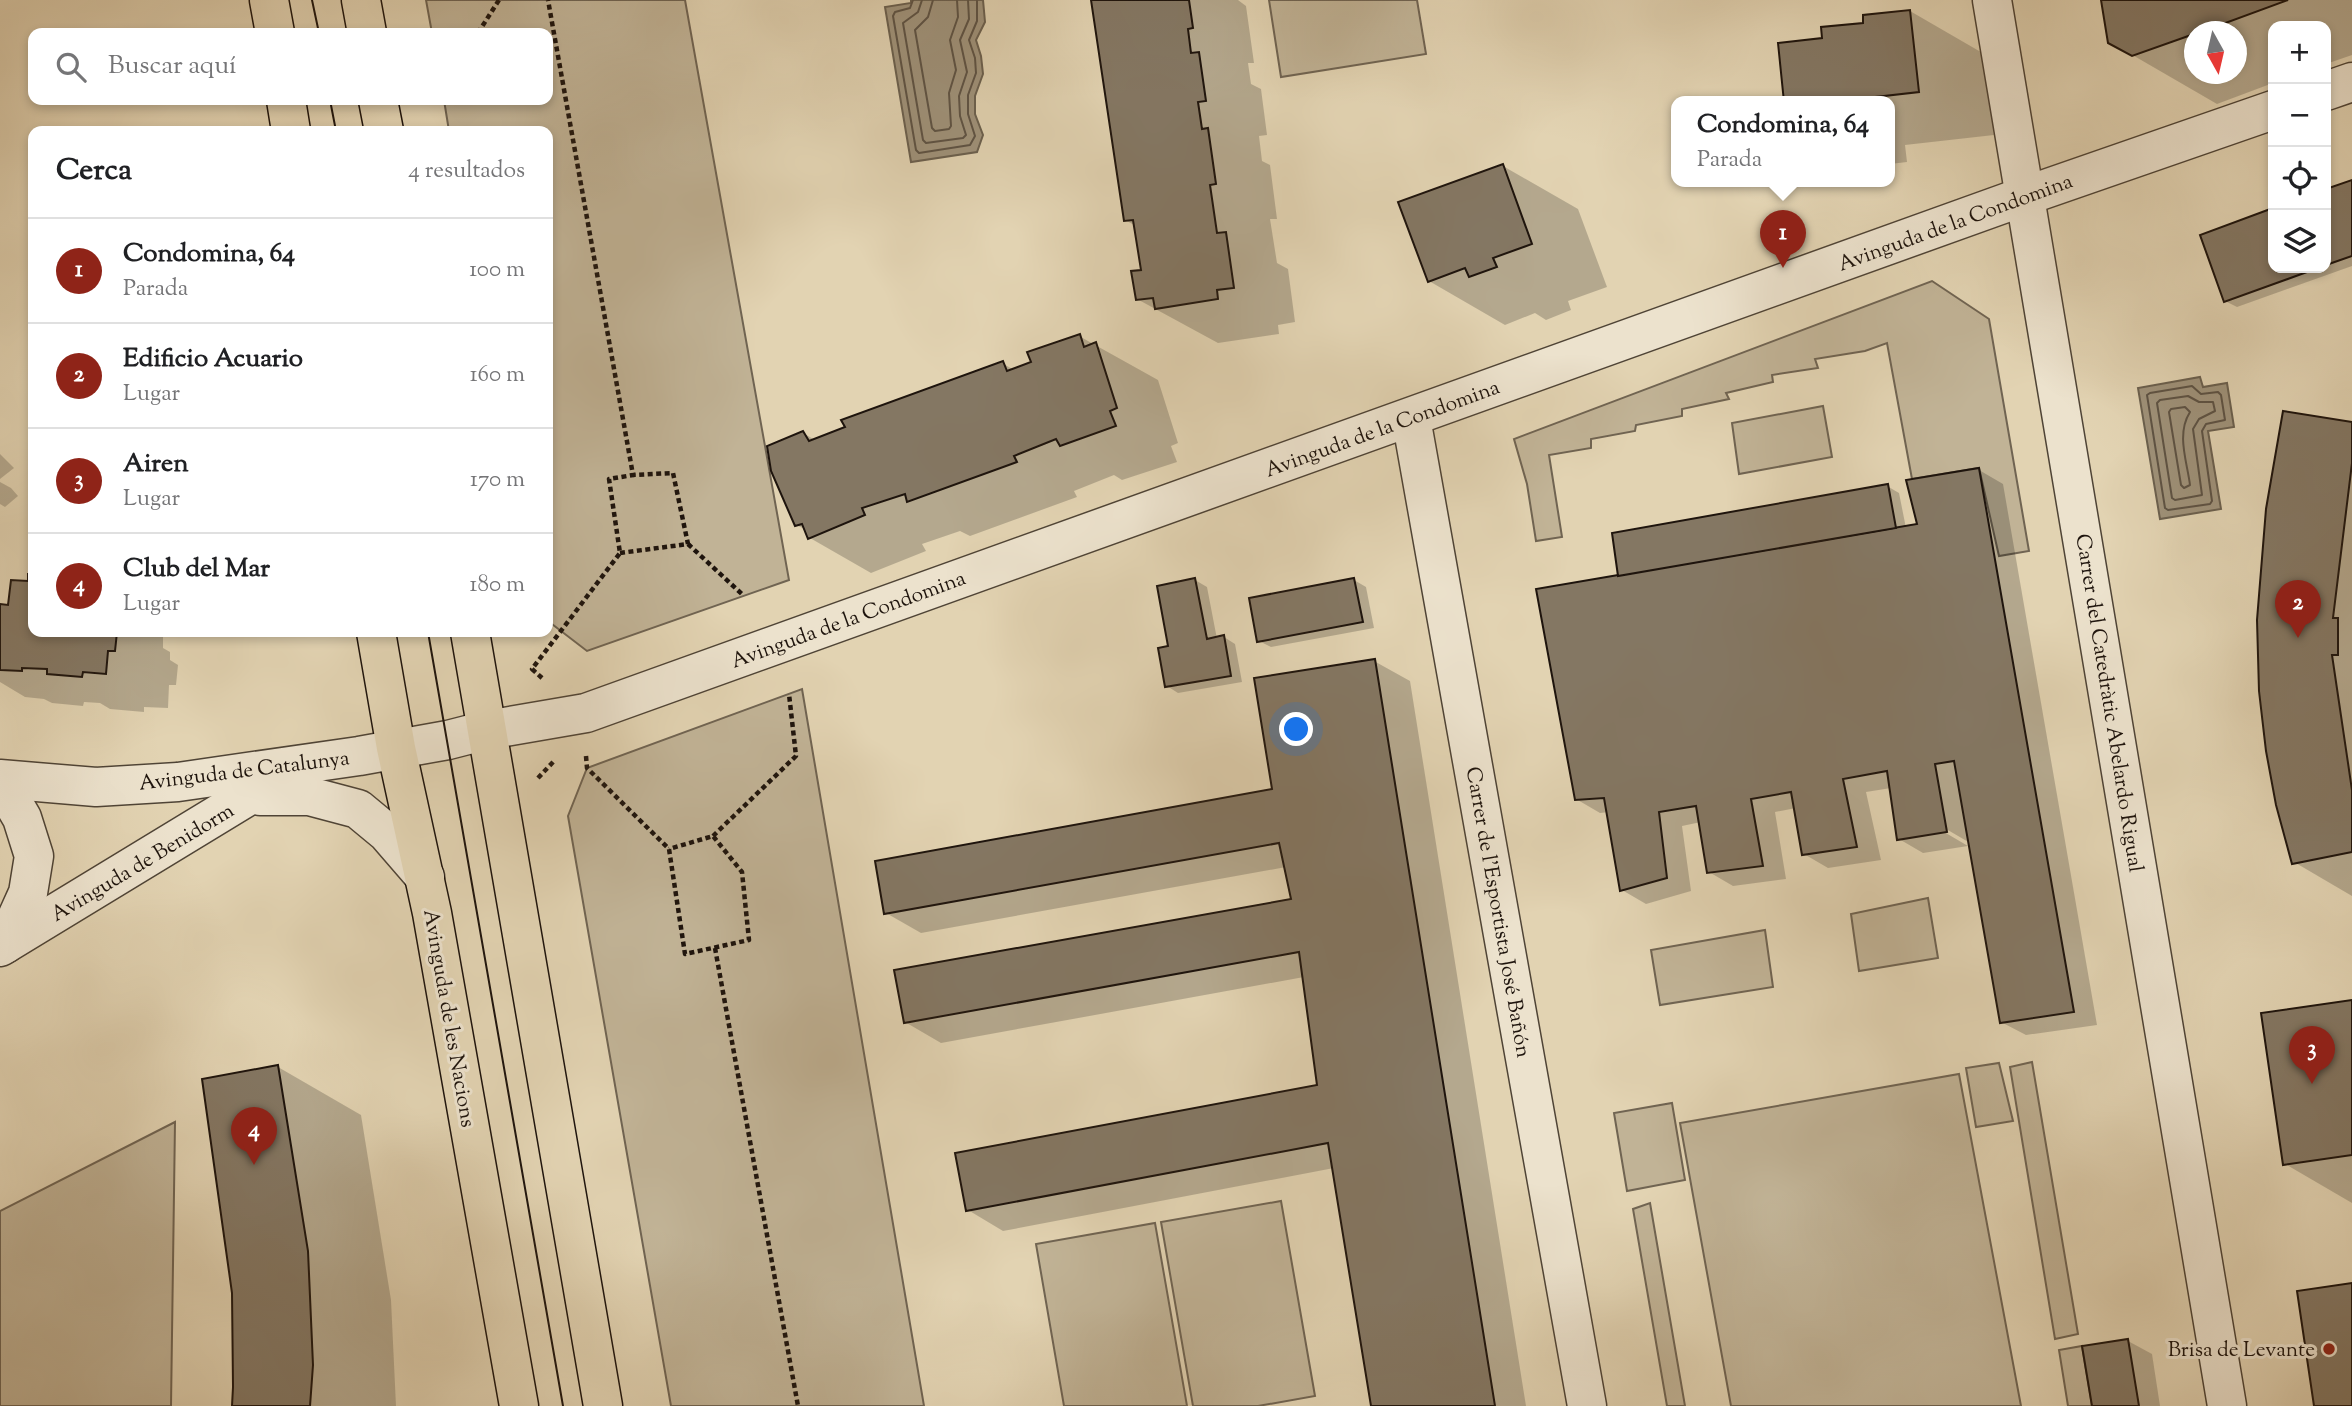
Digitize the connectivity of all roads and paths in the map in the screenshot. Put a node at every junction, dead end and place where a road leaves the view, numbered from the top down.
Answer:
1 (269, 0) edge
2 (361, 0) edge
3 (499, 0) edge
4 (548, 0) edge
5 (1992, 0) edge
6 (274, 28) edge
7 (366, 28) edge
8 (481, 28) edge
9 (2352, 82) edge
10 (2331, 89) edge
11 (287, 105) edge
12 (379, 105) edge
13 (2268, 112) edge
14 (291, 126) edge
15 (383, 126) edge
16 (2025, 196) junction
17 (1411, 418) junction
18 (633, 475) junction
19 (688, 544) junction
20 (620, 553) junction
21 (744, 596) dead end
22 (376, 637) edge
23 (471, 637) edge
24 (789, 694) dead end
25 (586, 713) junction
26 (487, 730) junction
27 (378, 752) junction
28 (587, 768) dead end
29 (0, 779) edge
30 (0, 789) edge
31 (250, 795) junction
32 (713, 836) junction
33 (668, 849) junction
34 (425, 877) junction
35 (3, 946) edge
36 (715, 948) junction
37 (519, 1406) edge
38 (603, 1406) edge
39 (798, 1406) edge
40 (1587, 1406) edge
41 (2227, 1406) edge

1 - 6 main road
2 - 7 main road
3 - 8 path
4 - 18 path
5 - 16 street, Carrer del Catedràtic Abelardo Rigual
9 - 10 street
11 - 14 main road
12 - 15 main road
13 - 16 street, Avinguda de la Condomina
16 - 17 street, Avinguda de la Condomina
16 - 41 street, Carrer del Catedràtic Abelardo Rigual
17 - 25 street, Avinguda de la Condomina
17 - 40 street, Carrer de l'Esportista José Bañón
18 - 19 path
18 - 20 path
19 - 20 path
19 - 21 path
20 - 25 path
22 - 27 main road, Avinguda de les Nacions
23 - 26 main road
24 - 32 path
25 - 26 street, Avinguda de la Condomina
26 - 27 street, Avinguda de Catalunya
26 - 38 main road
27 - 29 street, Avinguda de Catalunya
27 - 31 street, Avinguda de Benidorm
27 - 34 main road, Avinguda de les Nacions
28 - 33 path
30 - 35 street, Avinguda de Benidorm
31 - 34 street
31 - 35 street, Avinguda de Benidorm
32 - 33 path
32 - 36 path
33 - 36 path
34 - 37 main road, Avinguda de les Nacions
36 - 39 path

